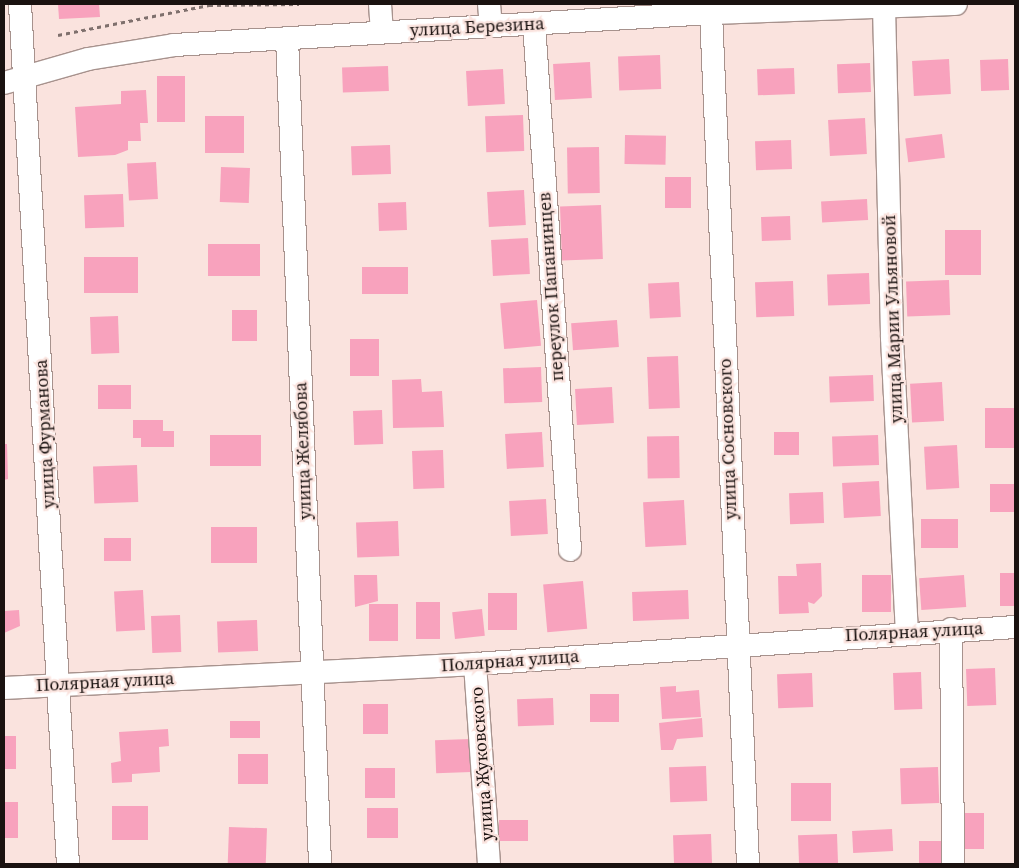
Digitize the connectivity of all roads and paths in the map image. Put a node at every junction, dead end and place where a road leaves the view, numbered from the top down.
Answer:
1 (20, 4) edge
2 (299, 4) edge
3 (956, 4) edge
4 (379, 5) edge
5 (876, 6) edge
6 (721, 10) edge
7 (490, 15) edge
8 (534, 24) junction
9 (382, 31) junction
10 (58, 35) dead end
11 (287, 38) junction
12 (26, 78) junction
13 (4, 83) edge
14 (570, 550) dead end
15 (1015, 627) edge
16 (951, 629) junction
17 (907, 632) junction
18 (737, 644) junction
19 (475, 664) junction
20 (311, 672) junction
21 (58, 683) junction
22 (4, 688) edge
23 (68, 864) edge
24 (320, 864) edge
25 (489, 864) edge
26 (748, 864) edge
27 (953, 864) edge

1 - 12 street, улица Фурманова
2 - 10 path
3 - 5 street, улица Березина
4 - 9 street
5 - 6 street, улица Березина
5 - 17 street, улица Марии Ульяновой
6 - 8 street, улица Березина
6 - 18 street, улица Сосновского
7 - 8 street, улица Березина
7 - 9 street, улица Березина
8 - 14 street, переулок Папанинцев
9 - 11 street, улица Березина
11 - 12 street, улица Березина
11 - 20 street, улица Желябова
12 - 13 street, улица Березина
12 - 21 street, улица Фурманова
15 - 16 street, Полярная улица
16 - 17 street, Полярная улица
16 - 27 street
17 - 18 street, Полярная улица
18 - 19 street, Полярная улица
18 - 26 street, улица Сосновского
19 - 20 street, Полярная улица
19 - 25 street, улица Жуковского
20 - 21 street, Полярная улица
20 - 24 street, улица Желябова
21 - 22 street, Полярная улица
21 - 23 street, улица Фурманова

